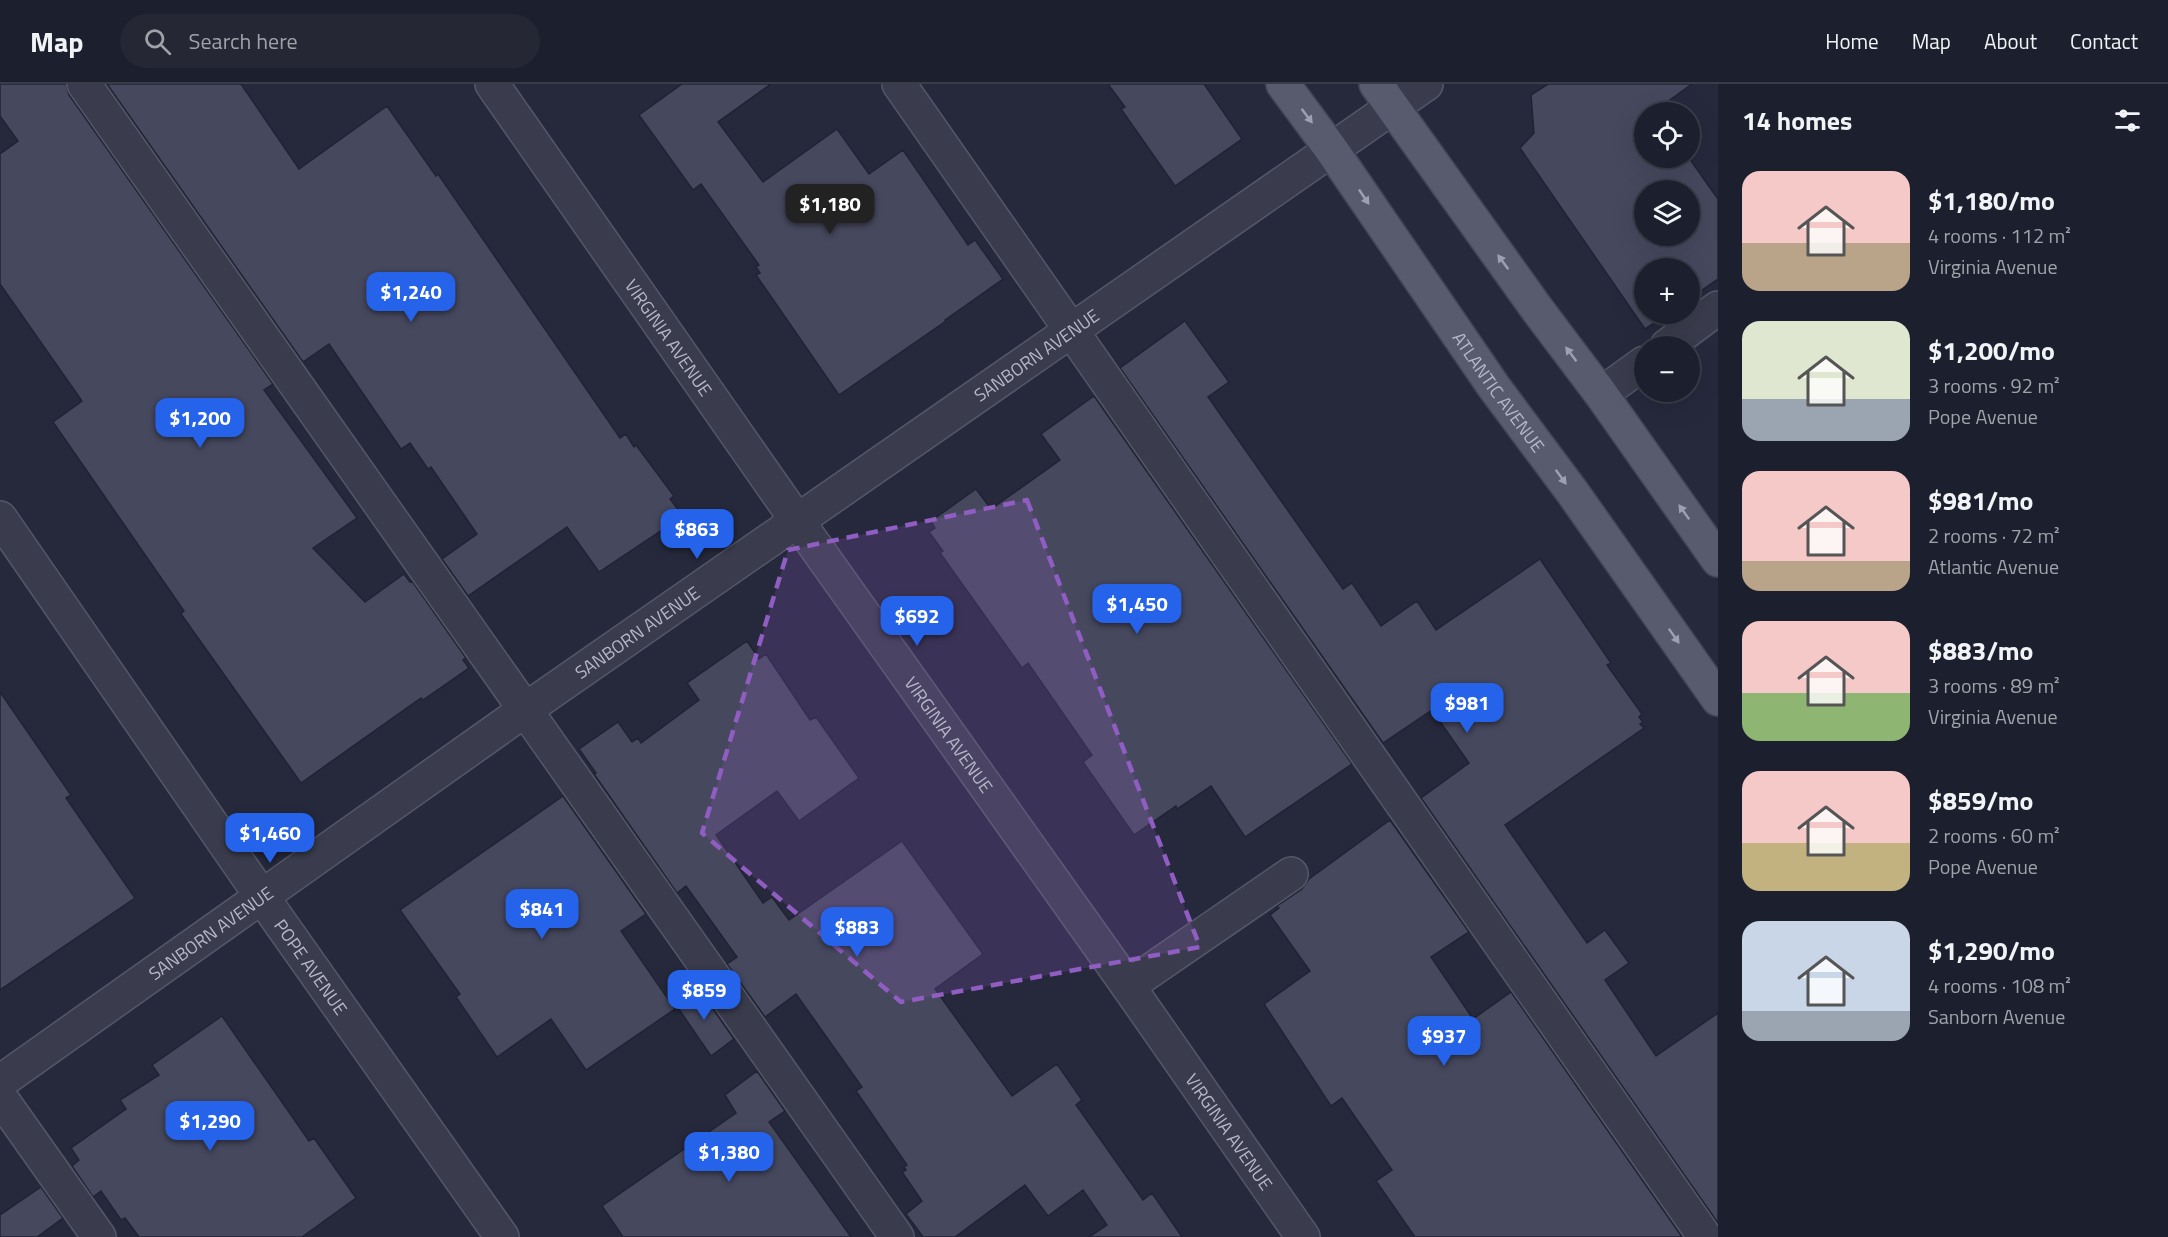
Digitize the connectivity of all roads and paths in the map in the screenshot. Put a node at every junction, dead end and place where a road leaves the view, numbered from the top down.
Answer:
1 (84, 84) edge
2 (492, 84) edge
3 (898, 84) edge
4 (1283, 84) edge
5 (1426, 84) edge
6 (1385, 96) edge
7 (1331, 149) junction
8 (1718, 308) edge
9 (1072, 330) junction
10 (1680, 336) edge
11 (1634, 370) edge
12 (1601, 394) junction
13 (0, 518) edge
14 (798, 522) junction
15 (1718, 560) edge
16 (1718, 699) edge
17 (525, 710) junction
18 (1291, 874) dead end
19 (262, 897) junction
20 (1128, 986) junction
21 (0, 1082) edge
22 (0, 1097) edge
23 (99, 1237) edge
24 (502, 1237) edge
25 (897, 1237) edge
26 (1303, 1237) edge
27 (1705, 1237) edge

1 - 17 street
2 - 14 street, VIRGINIA AVENUE
3 - 9 street
4 -> 7 main road, ATLANTIC AVENUE
5 - 6 street, SANBORN AVENUE
6 - 7 street, SANBORN AVENUE
12 -> 6 main road
7 - 9 street, SANBORN AVENUE
7 -> 16 main road, ATLANTIC AVENUE
8 - 10 street
9 - 14 street, SANBORN AVENUE
9 - 27 street
11 - 12 street
15 -> 12 main road
13 - 19 street, POPE AVENUE
14 - 17 street, SANBORN AVENUE
14 - 20 street, VIRGINIA AVENUE
17 - 19 street, SANBORN AVENUE
17 - 25 street
18 - 20 street
19 - 21 street, SANBORN AVENUE
19 - 24 street, POPE AVENUE
20 - 26 street, VIRGINIA AVENUE
22 - 23 street

